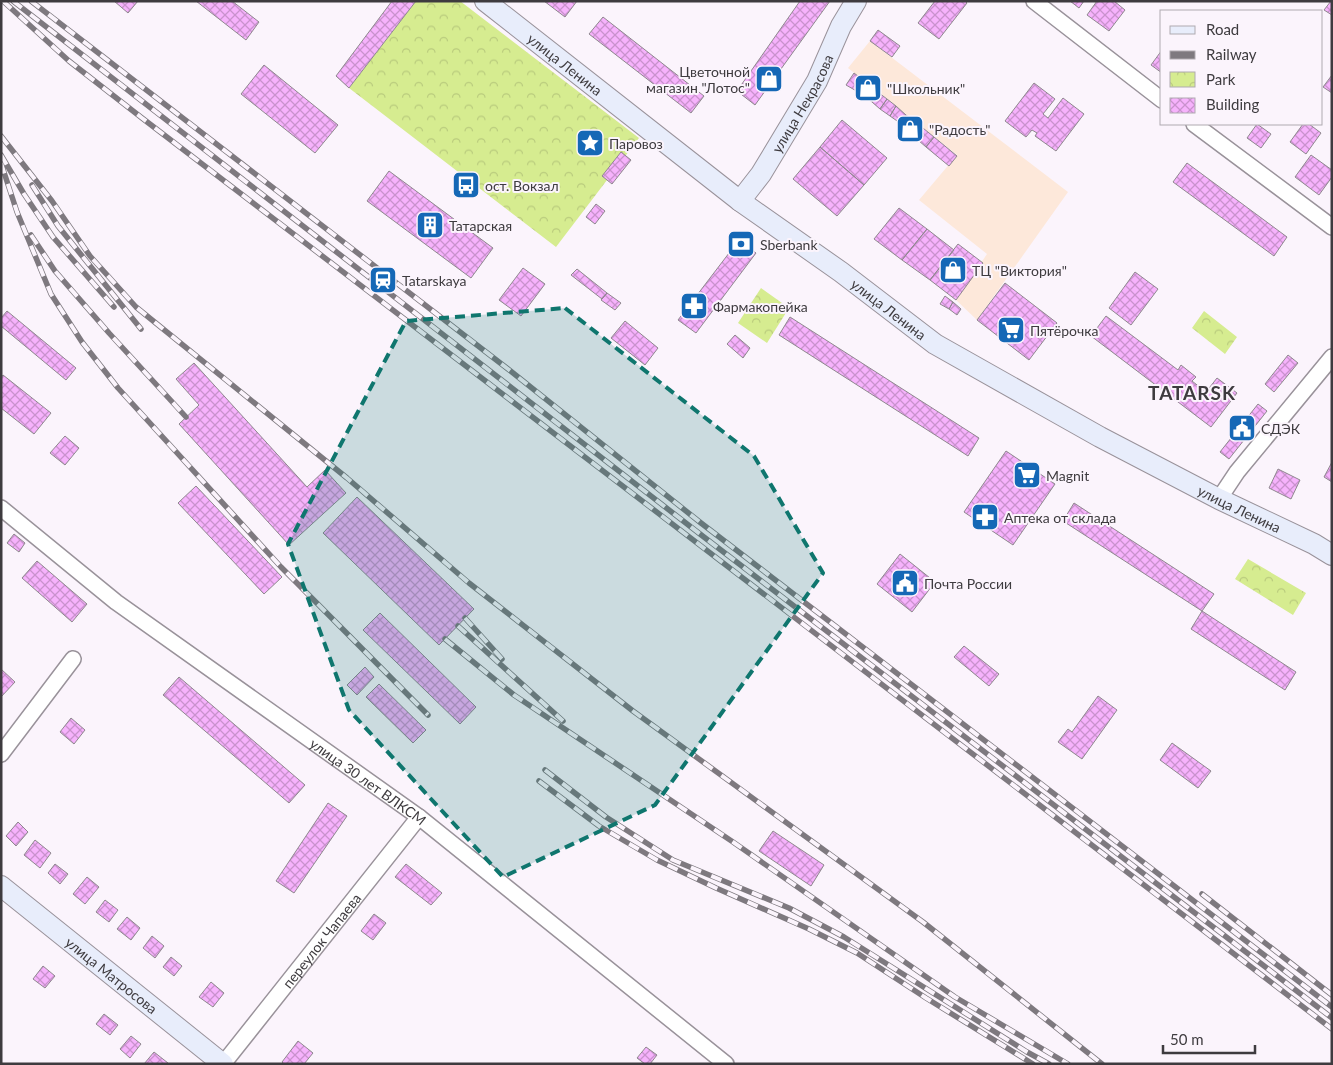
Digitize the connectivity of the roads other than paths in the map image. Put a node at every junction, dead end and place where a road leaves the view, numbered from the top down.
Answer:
1 (484, 1) edge
2 (856, 1) edge
3 (1034, 1) edge
4 (1160, 98) edge
5 (1195, 125) edge
6 (740, 201) junction
7 (1332, 227) edge
8 (1332, 357) edge
9 (1219, 498) junction
10 (1, 508) edge
11 (1332, 555) edge
12 (73, 659) dead end
13 (1, 754) edge
14 (419, 817) junction
15 (1, 886) edge
16 (223, 1064) edge
17 (726, 1064) edge

1 - 6 main road, улица Ленина
2 - 6 main road, улица Некрасова
3 - 4 street
5 - 7 street
6 - 9 main road, улица Ленина
8 - 9 street
9 - 11 main road, улица Ленина
10 - 14 street, улица 30 лет ВЛКСМ
12 - 13 street
14 - 16 street, переулок Чапаева
14 - 17 street, улица 30 лет ВЛКСМ
15 - 16 main road, улица Матросова

